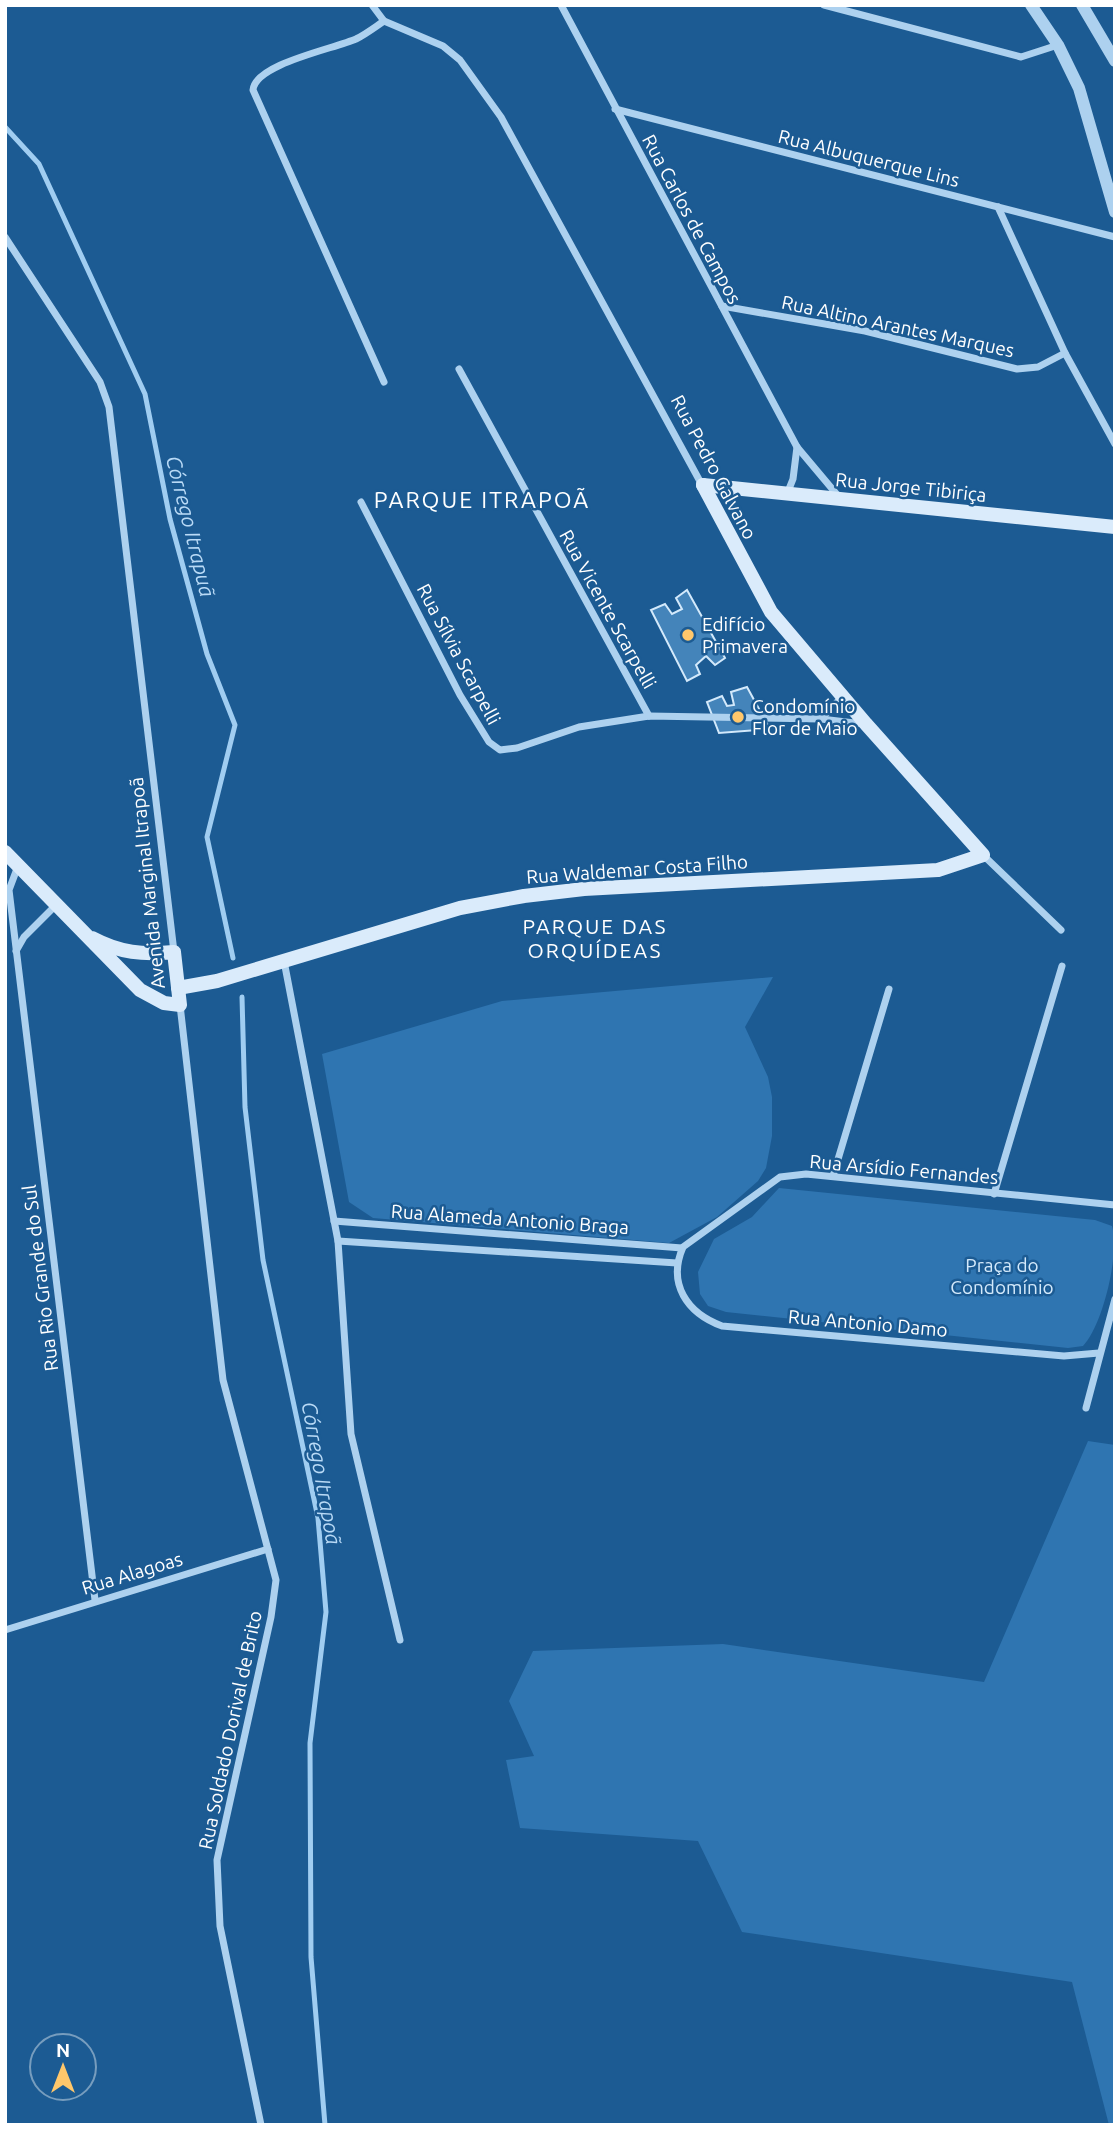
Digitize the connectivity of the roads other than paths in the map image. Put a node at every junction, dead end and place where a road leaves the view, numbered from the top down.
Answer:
1 (372, 5) edge
2 (561, 5) edge
3 (824, 5) edge
4 (1031, 5) edge
5 (1082, 5) edge
6 (384, 21) junction
7 (1058, 45) junction
8 (1115, 61) edge
9 (615, 109) junction
10 (998, 208) junction
11 (1115, 212) edge
12 (5, 237) edge
13 (1115, 237) edge
14 (722, 306) junction
15 (1065, 353) junction
16 (458, 369) dead end
17 (384, 382) dead end
18 (1115, 444) edge
19 (797, 447) junction
20 (703, 485) junction
21 (787, 494) junction
22 (841, 499) junction
23 (362, 502) dead end
24 (1115, 527) edge
25 (842, 697) junction
26 (649, 716) junction
27 (821, 719) junction
28 (866, 724) junction
29 (5, 852) edge
30 (983, 855) junction
31 (18, 865) junction
32 (58, 904) junction
33 (1061, 930) dead end
34 (92, 938) junction
35 (16, 952) junction
36 (174, 952) junction
37 (284, 961) junction
38 (1062, 966) dead end
39 (178, 988) junction
40 (889, 989) dead end
41 (180, 1005) junction
42 (833, 1176) junction
43 (994, 1194) junction
44 (1115, 1205) edge
45 (334, 1221) junction
46 (338, 1241) junction
47 (682, 1248) junction
48 (677, 1261) junction
49 (1115, 1299) edge
50 (1099, 1353) junction
51 (1086, 1408) dead end
52 (268, 1549) junction
53 (95, 1600) junction
54 (5, 1630) edge
55 (400, 1640) dead end
56 (261, 2125) edge

1 - 6 street
2 - 9 street, Rua Carlos de Campos
3 - 7 street
4 - 7 street
5 - 8 street
6 - 17 street
6 - 20 street, Rua Pedro Galvano
7 - 11 street
9 - 10 street, Rua Albuquerque Lins
9 - 14 street, Rua Carlos de Campos
10 - 13 street, Rua Albuquerque Lins
10 - 15 street
12 - 36 street, Avenida Marginal Itrapoã
14 - 15 street, Rua Altino Arantes Marques
14 - 19 street, Rua Carlos de Campos
15 - 18 street
16 - 26 street, Rua Vicente Scarpelli
19 - 21 street
19 - 22 street, Rua Carlos de Campos
20 - 21 main road, Rua Jorge Tibiriça
20 - 25 main road, Rua Pedro Galvano
21 - 22 main road, Rua Jorge Tibiriça
22 - 24 main road, Rua Jorge Tibiriça
23 - 26 street, Rua Sílvia Scarpelli
25 - 27 street
25 - 28 main road, Rua Pedro Galvano
26 - 27 street, Rua Sílvia Scarpelli
27 - 28 street, Rua Sílvia Scarpelli
28 - 30 main road, Rua Pedro Galvano
29 - 31 main road
30 - 33 street, Rua Pedro Galvano
30 - 37 main road, Rua Waldemar Costa Filho
31 - 32 main road
31 - 35 street, Rua Rio Grande do Sul
32 - 34 main road
32 - 35 street
34 - 36 main road
34 - 41 main road
35 - 53 street, Rua Rio Grande do Sul
36 - 39 main road, Avenida Marginal Itrapoã
37 - 39 main road, Rua Waldemar Costa Filho
37 - 45 street
38 - 43 street
39 - 41 main road, Avenida Marginal Itrapoã
40 - 42 street
41 - 52 street, Avenida Marginal Itrapoã
42 - 43 street, Rua Arsídio Fernandes
42 - 47 street, Rua Arsídio Fernandes
43 - 44 street, Rua Arsídio Fernandes
45 - 46 street
45 - 47 street, Rua Alameda Antonio Braga
46 - 48 street, Rua Alameda Antonio Braga
46 - 55 street
47 - 48 street
48 - 50 street, Rua Antonio Damo
49 - 50 street
50 - 51 street
52 - 53 street, Rua Alagoas
52 - 56 street, Rua Soldado Dorival de Brito
53 - 54 street, Rua Alagoas

